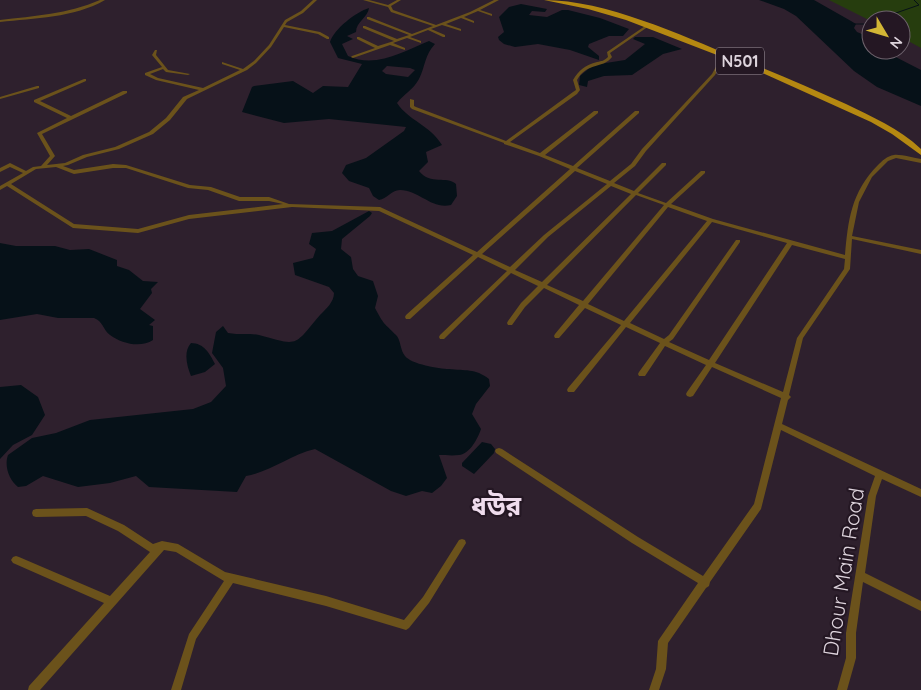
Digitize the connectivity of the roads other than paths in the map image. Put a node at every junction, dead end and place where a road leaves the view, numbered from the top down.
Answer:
1 (103, 0) edge
2 (315, 0) edge
3 (365, 0) edge
4 (399, 0) edge
5 (497, 0) edge
6 (547, 0) edge
7 (389, 6) junction
8 (478, 10) junction
9 (491, 15) dead end
10 (461, 17) junction
11 (368, 18) dead end
12 (0, 21) edge
13 (473, 22) dead end
14 (443, 24) junction
15 (648, 25) junction
16 (283, 26) junction
17 (364, 27) dead end
18 (436, 27) junction
19 (428, 29) junction
20 (460, 30) dead end
21 (409, 36) junction
22 (444, 36) dead end
23 (328, 38) dead end
24 (358, 38) dead end
25 (398, 41) junction
26 (420, 42) dead end
27 (390, 44) junction
28 (379, 48) junction
29 (404, 49) dead end
30 (156, 51) dead end
31 (353, 57) dead end
32 (223, 63) dead end
33 (719, 64) dead end
34 (162, 68) junction
35 (243, 70) junction
36 (188, 74) dead end
37 (85, 80) dead end
38 (38, 87) dead end
39 (203, 89) junction
40 (125, 92) dead end
41 (0, 98) edge
42 (412, 100) dead end
43 (596, 112) dead end
44 (637, 112) dead end
45 (71, 118) junction
46 (506, 143) junction
47 (919, 150) edge
48 (541, 155) junction
49 (921, 162) edge
50 (664, 164) dead end
51 (42, 166) junction
52 (58, 166) junction
53 (573, 168) junction
54 (0, 170) edge
55 (27, 172) junction
56 (703, 172) dead end
57 (8, 184) junction
58 (613, 184) junction
59 (0, 188) edge
60 (634, 193) junction
61 (668, 204) junction
62 (292, 205) junction
63 (711, 220) junction
64 (849, 237) junction
65 (738, 241) dead end
66 (791, 242) junction
67 (921, 252) edge
68 (479, 254) junction
69 (847, 258) junction
70 (513, 270) junction
71 (543, 286) junction
72 (585, 305) junction
73 (408, 317) dead end
74 (510, 323) dead end
75 (625, 324) junction
76 (557, 336) dead end
77 (442, 337) dead end
78 (664, 342) junction
79 (711, 364) junction
80 (642, 374) dead end
81 (571, 390) dead end
82 (690, 394) dead end
83 (787, 396) junction
84 (779, 426) junction
85 (499, 451) dead end
86 (880, 474) junction
87 (921, 493) edge
88 (36, 513) dead end
89 (462, 543) dead end
90 (162, 545) junction
91 (16, 560) dead end
92 (860, 575) junction
93 (231, 578) junction
94 (706, 583) junction
95 (112, 602) junction
96 (921, 606) edge
97 (33, 690) edge
98 (176, 690) edge
99 (654, 690) edge
100 (842, 690) edge

1 - 12 street
2 - 16 street
3 - 7 street
4 - 7 street
5 - 8 street
6 - 15 highway, N501
7 - 18 street
8 - 9 street
8 - 10 street
10 - 13 street
10 - 14 street
11 - 21 street
14 - 18 street
14 - 20 street
15 - 46 street
15 - 47 highway, N501
16 - 23 street
16 - 35 street
17 - 25 street
18 - 19 street
19 - 21 street
19 - 22 street
21 - 25 street
21 - 26 street
24 - 28 street
25 - 27 street
27 - 28 street
27 - 29 street
28 - 31 street
30 - 34 street
32 - 35 street
33 - 58 street
34 - 36 street
34 - 39 street
35 - 39 street
37 - 45 street
38 - 41 street
39 - 52 street
40 - 45 street
42 - 46 street
43 - 48 street
44 - 53 street
45 - 51 street
46 - 48 street
48 - 53 street
49 - 64 street
50 - 60 street
51 - 52 street
51 - 55 street
52 - 62 street
53 - 58 street
53 - 68 street
54 - 55 street
55 - 57 street
56 - 61 street
57 - 59 street
57 - 62 street
58 - 60 street
58 - 70 street
60 - 61 street
60 - 71 street
61 - 63 street
61 - 72 street
62 - 68 street
63 - 66 street
63 - 75 street
64 - 67 street
64 - 69 street
65 - 78 street
66 - 69 street
66 - 79 street
68 - 70 street
68 - 73 street
69 - 83 street
70 - 71 street
70 - 77 street
71 - 72 street
71 - 74 street
72 - 75 street
72 - 76 street
75 - 78 street
75 - 81 street
78 - 79 street
78 - 80 street
79 - 82 street
79 - 83 street
83 - 84 street
84 - 86 street
84 - 94 street
85 - 94 street
86 - 87 street, Dhour Main Road
86 - 92 street, Dhour Main Road
88 - 90 street
89 - 93 street
90 - 93 street
90 - 95 street
91 - 95 street
92 - 96 street
92 - 100 street, Dhour Main Road
93 - 98 street
94 - 99 street
95 - 97 street

